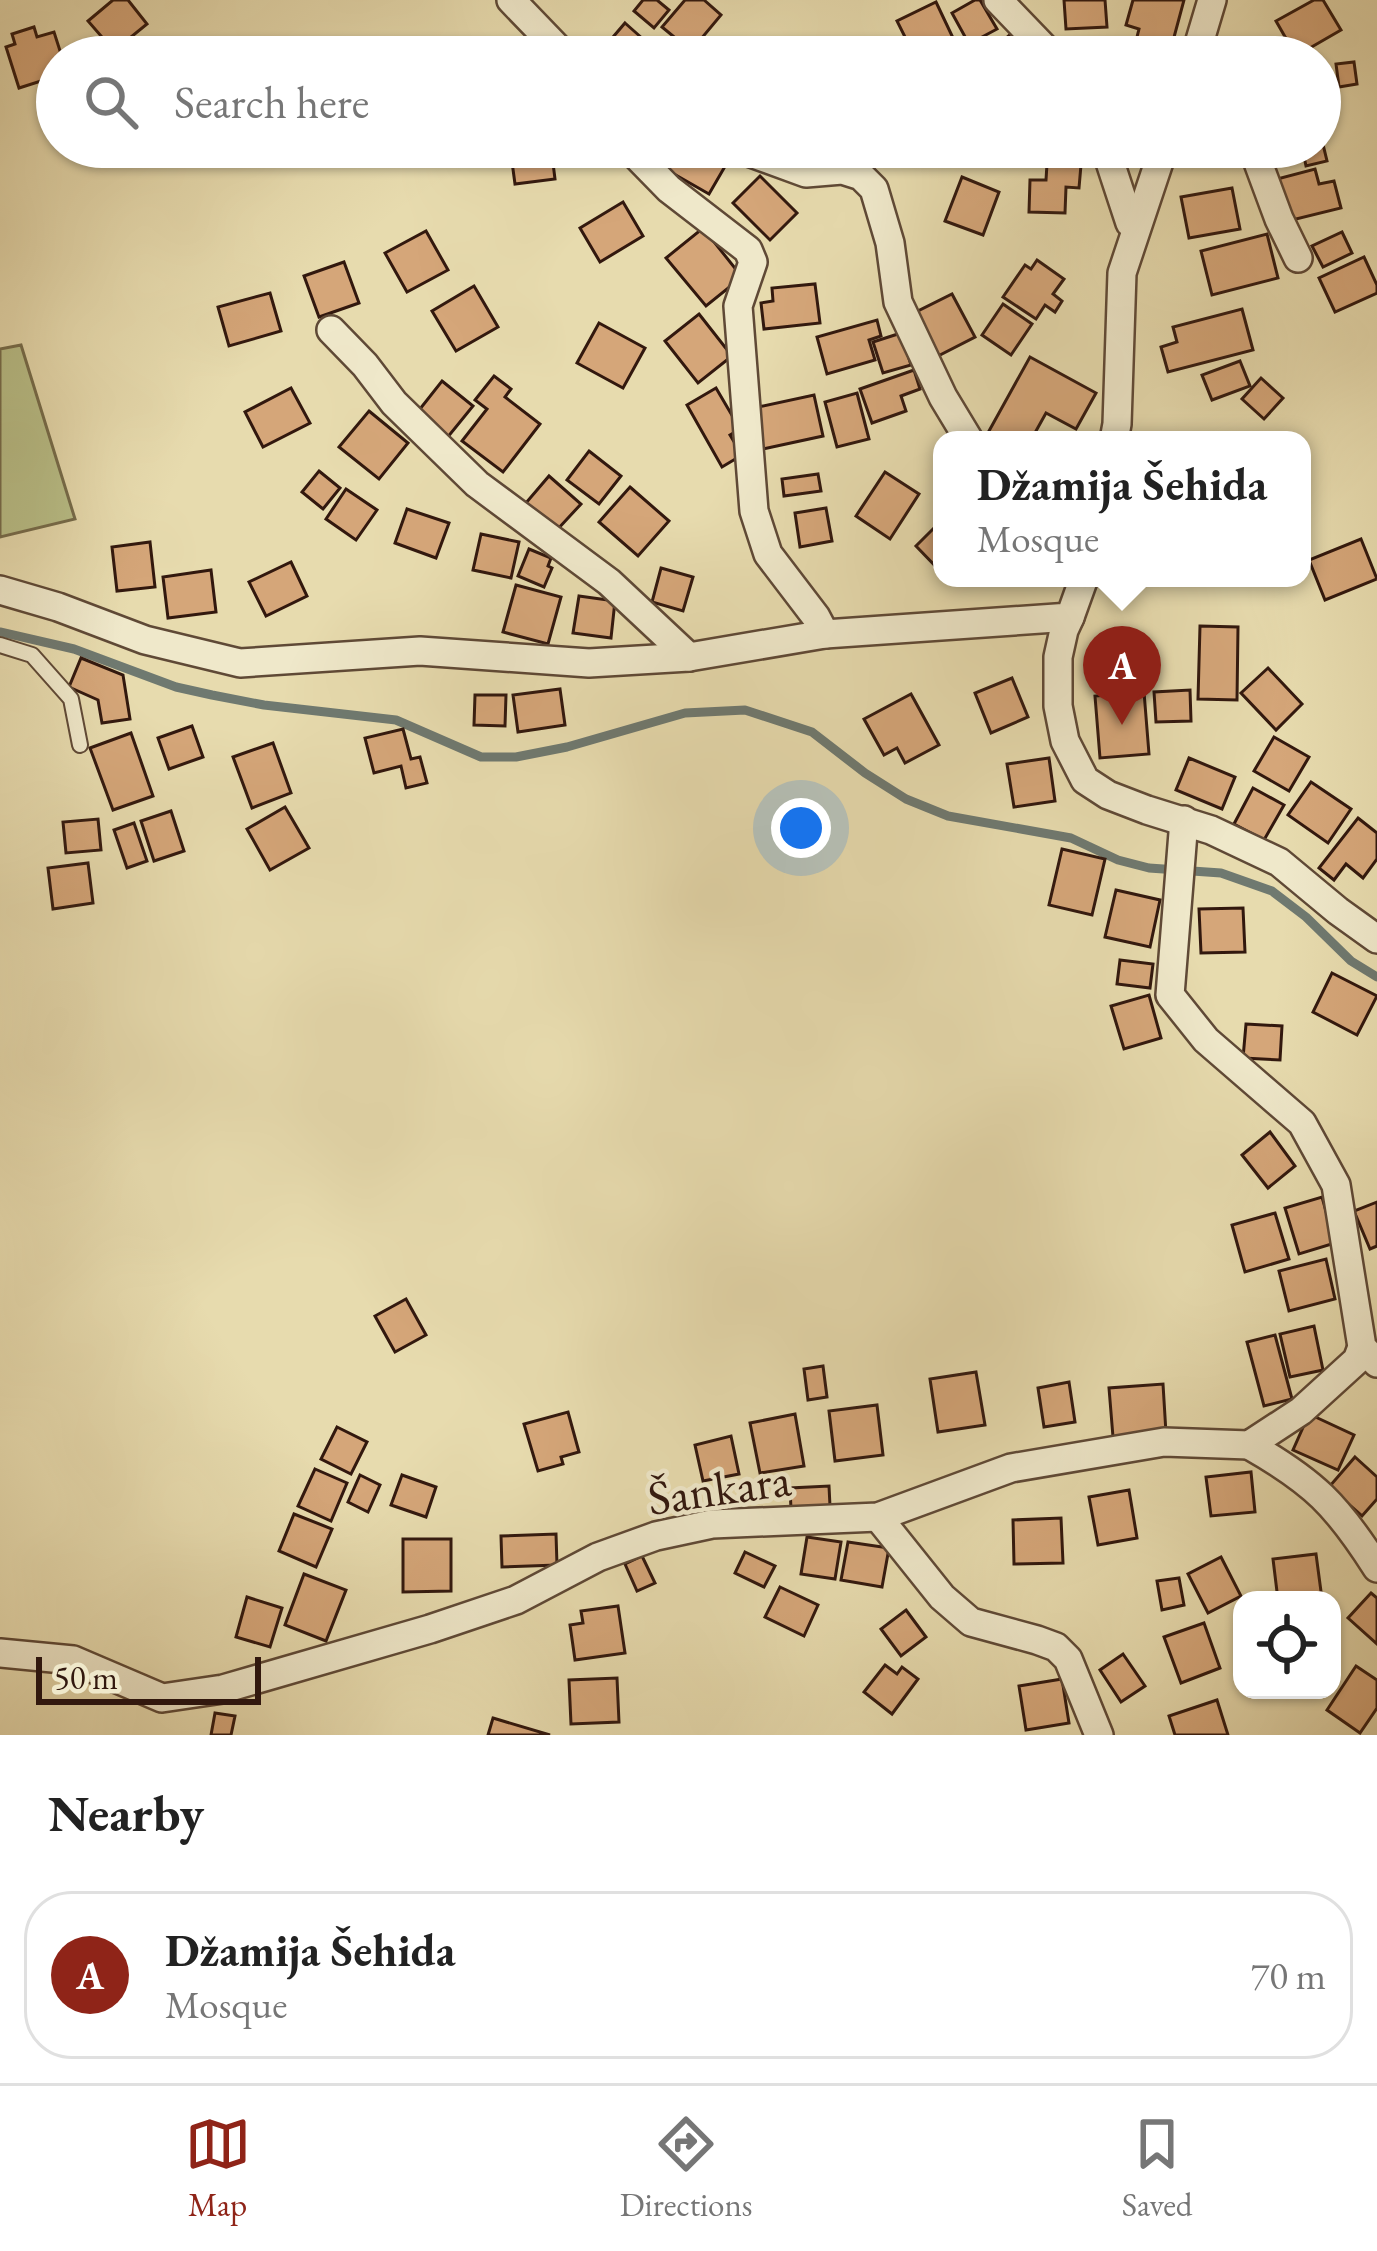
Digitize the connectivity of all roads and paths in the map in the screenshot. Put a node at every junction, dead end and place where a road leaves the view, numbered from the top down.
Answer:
1 (511, 0) edge
2 (998, 0) edge
3 (1212, 0) edge
4 (546, 36) edge
5 (1033, 36) edge
6 (1201, 36) edge
7 (648, 168) edge
8 (794, 168) edge
9 (1112, 168) edge
10 (1156, 168) edge
11 (1260, 168) edge
12 (1135, 227) junction
13 (1298, 258) dead end
14 (331, 330) dead end
15 (964, 431) edge
16 (1116, 431) edge
17 (1081, 587) edge
18 (0, 590) edge
19 (1070, 617) junction
20 (825, 634) junction
21 (0, 645) edge
22 (689, 657) junction
23 (80, 745) dead end
24 (1184, 820) junction
25 (1377, 939) edge
26 (1370, 1355) edge
27 (1249, 1445) junction
28 (878, 1517) junction
29 (1377, 1568) edge
30 (0, 1653) edge
31 (1099, 1735) edge

1 - 4 street
2 - 5 street
3 - 6 street
7 - 20 street
8 - 15 street
9 - 12 street
10 - 12 street
11 - 13 street
12 - 16 street
14 - 22 street
17 - 19 street
18 - 22 street
19 - 20 street
19 - 24 street
20 - 22 street
21 - 23 lane
24 - 25 street
24 - 26 street
26 - 27 street
27 - 28 street, Šankara
27 - 29 street
28 - 30 street, Šankara
28 - 31 street

